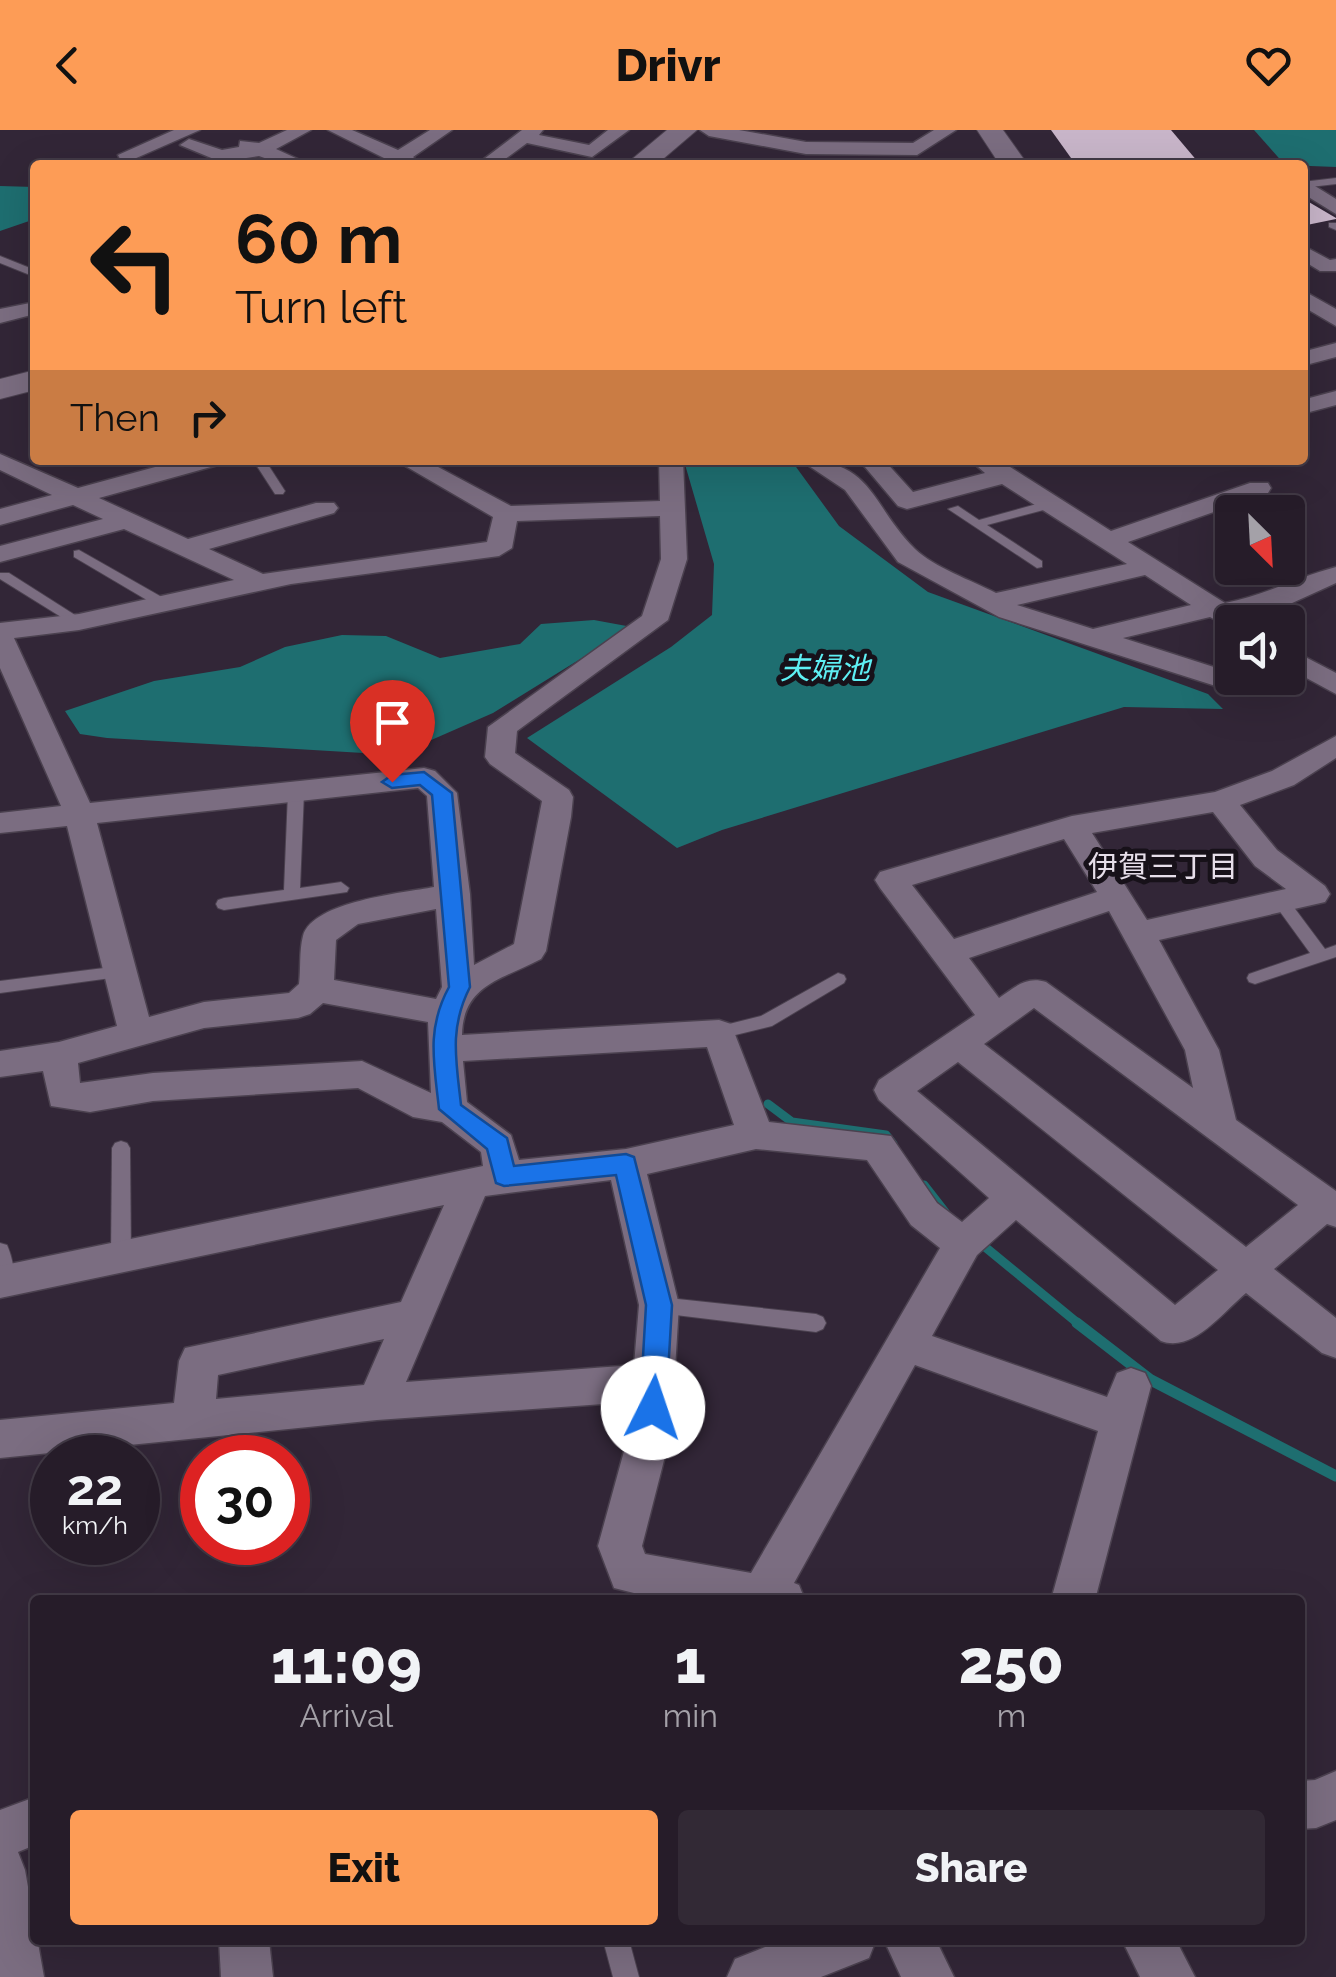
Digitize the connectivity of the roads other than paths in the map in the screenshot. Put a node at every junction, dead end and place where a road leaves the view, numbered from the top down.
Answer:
1 (207, 130) edge
2 (302, 130) edge
3 (337, 130) edge
4 (443, 130) edge
5 (620, 130) edge
6 (684, 130) edge
7 (708, 130) edge
8 (847, 130) edge
9 (948, 130) edge
10 (990, 130) edge
11 (746, 133) edge
12 (529, 134) edge
13 (190, 138) edge
14 (820, 149) junction
15 (127, 156) dead end
16 (264, 157) edge
17 (402, 160) edge
18 (408, 160) edge
19 (492, 160) edge
20 (645, 160) edge
21 (805, 160) edge
22 (1011, 160) edge
23 (1336, 182) edge
24 (1308, 184) edge
25 (1308, 191) edge
26 (1332, 222) edge
27 (1308, 255) edge
28 (0, 259) edge
29 (1336, 265) edge
30 (30, 272) edge
31 (1308, 300) edge
32 (30, 309) edge
33 (0, 316) edge
34 (1336, 319) edge
35 (1336, 350) edge
36 (1308, 357) edge
37 (30, 381) edge
38 (0, 389) edge
39 (1336, 398) edge
40 (1308, 404) edge
41 (0, 461) edge
42 (191, 465) edge
43 (262, 465) edge
44 (421, 465) edge
45 (672, 465) edge
46 (821, 465) edge
47 (875, 465) edge
48 (1000, 466) edge
49 (1260, 488) dead end
50 (279, 491) dead end
51 (78, 496) junction
52 (1050, 504) junction
53 (325, 508) dead end
54 (673, 508) junction
55 (954, 509) dead end
56 (506, 514) junction
57 (0, 517) edge
58 (128, 520) junction
59 (978, 524) junction
60 (1108, 540) junction
61 (186, 548) junction
62 (79, 554) dead end
63 (1037, 564) dead end
64 (2, 565) edge
65 (1152, 566) junction
66 (1336, 575) edge
67 (258, 582) junction
68 (993, 602) junction
69 (162, 603) junction
70 (1261, 605) edge
71 (1215, 609) edge
72 (1215, 615) edge
73 (80, 622) junction
74 (0, 634) edge
75 (1094, 638) junction
76 (1305, 666) edge
77 (1215, 677) edge
78 (1336, 685) edge
79 (1336, 744) edge
80 (296, 792) junction
81 (1220, 800) junction
82 (80, 816) junction
83 (0, 823) edge
84 (1072, 826) junction
85 (340, 888) dead end
86 (454, 894) junction
87 (292, 895) junction
88 (1116, 897) junction
89 (1281, 902) junction
90 (224, 904) dead end
91 (1139, 933) junction
92 (947, 953) junction
93 (1328, 953) edge
94 (120, 972) junction
95 (1254, 978) dead end
96 (838, 979) dead end
97 (0, 987) edge
98 (316, 989) junction
99 (452, 1000) junction
100 (996, 1018) junction
101 (719, 1033) junction
102 (136, 1036) junction
103 (960, 1044) junction
104 (444, 1049) junction
105 (59, 1056) junction
106 (0, 1064) edge
107 (450, 1109) junction
108 (1220, 1127) junction
109 (756, 1135) junction
110 (122, 1148) dead end
111 (626, 1164) junction
112 (488, 1180) junction
113 (1015, 1198) junction
114 (1330, 1208) edge
115 (963, 1244) junction
116 (121, 1258) junction
117 (1245, 1271) junction
118 (2, 1272) edge
119 (659, 1305) junction
120 (414, 1316) junction
121 (816, 1324) dead end
122 (1336, 1341) edge
123 (906, 1344) junction
124 (655, 1382) junction
125 (376, 1402) junction
126 (193, 1420) junction
127 (0, 1439) edge
128 (755, 1595) edge
129 (774, 1595) edge
130 (1074, 1595) edge
131 (30, 1824) edge
132 (0, 1835) edge
133 (0, 1870) edge
134 (244, 1945) edge
135 (617, 1945) edge
136 (838, 1945) edge
137 (912, 1945) edge
138 (1150, 1945) edge
139 (18, 1977) edge
140 (247, 1977) edge
141 (626, 1977) edge
142 (753, 1977) edge
143 (928, 1977) edge
144 (1169, 1977) edge

1 - 16 street
2 - 16 street
3 - 17 street
4 - 18 street
5 - 12 street
6 - 20 street
7 - 11 street
8 - 14 street
9 - 14 street
10 - 22 street
11 - 14 street
12 - 19 street
13 - 15 street
13 - 16 street
14 - 21 street
23 - 24 lane
25 - 26 street
27 - 29 street
28 - 30 lane
31 - 34 street
32 - 33 street
35 - 36 street
37 - 38 street
39 - 40 street
41 - 51 street
42 - 51 street
43 - 50 lane
44 - 56 street
45 - 54 street
46 - 68 street
47 - 48 street
48 - 52 street
49 - 60 street
51 - 57 street
51 - 58 street
52 - 59 lane
52 - 60 street
53 - 61 street
54 - 56 street
54 - 99 street
55 - 59 lane
56 - 67 street
58 - 61 street
58 - 64 street
59 - 63 lane
60 - 65 street
61 - 67 street
62 - 69 lane
64 - 73 lane
65 - 68 street
65 - 71 street
66 - 70 street
67 - 69 street
68 - 75 street
69 - 73 street
72 - 75 street
73 - 74 street
74 - 82 street
75 - 77 street
76 - 78 street
79 - 81 street
80 - 82 street
80 - 86 street
80 - 87 lane
81 - 84 street
81 - 89 street
82 - 83 street
82 - 94 street
84 - 88 street
84 - 92 street
85 - 87 lane
86 - 98 street
86 - 99 street
87 - 90 lane
88 - 91 street
88 - 92 street
89 - 91 street
89 - 93 lane
91 - 108 street
92 - 100 street
93 - 95 lane
94 - 97 lane
94 - 102 street
96 - 101 lane
98 - 99 street
98 - 102 street
99 - 104 street
100 - 103 street
100 - 108 street
101 - 104 street
101 - 109 street
102 - 105 street
103 - 113 street
103 - 117 street
104 - 107 street
105 - 106 street
105 - 107 street
107 - 112 street
108 - 114 street
109 - 111 street
109 - 115 street
110 - 116 lane
111 - 112 street
111 - 119 street
112 - 116 street
112 - 120 street
113 - 115 street
113 - 117 street
114 - 117 street
115 - 123 street
116 - 118 street
117 - 122 street
119 - 121 lane
119 - 124 street
120 - 125 street
120 - 126 street
123 - 129 street
123 - 130 street
124 - 125 street
124 - 128 street
125 - 126 street
126 - 127 street
131 - 132 street
133 - 139 street
134 - 140 street
135 - 141 lane
136 - 142 street
137 - 143 street
138 - 144 street

